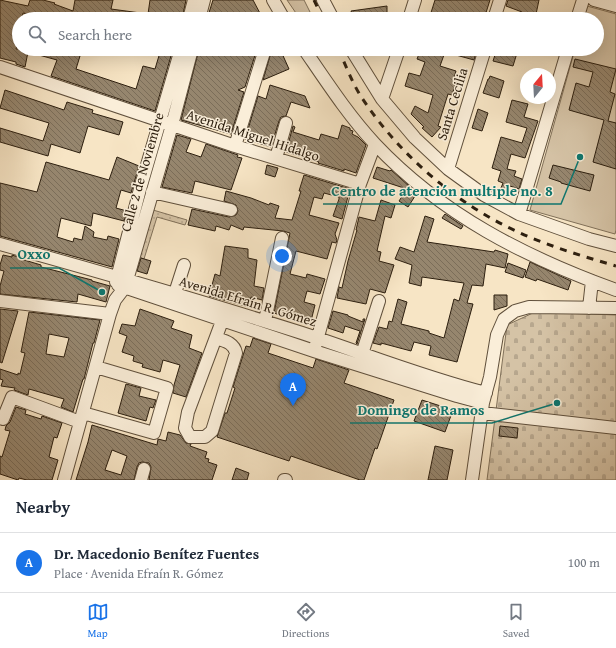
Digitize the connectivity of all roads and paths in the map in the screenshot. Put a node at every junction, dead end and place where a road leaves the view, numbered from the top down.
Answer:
1 (194, 0) edge
2 (204, 0) edge
3 (273, 0) edge
4 (323, 0) edge
5 (415, 0) edge
6 (500, 0) edge
7 (583, 0) edge
8 (594, 0) edge
9 (616, 6) edge
10 (191, 12) edge
11 (201, 12) edge
12 (280, 12) edge
13 (329, 12) edge
14 (411, 12) edge
15 (496, 12) edge
16 (579, 12) edge
17 (180, 56) edge
18 (190, 56) edge
19 (263, 56) edge
20 (309, 56) edge
21 (355, 56) edge
22 (397, 56) edge
23 (483, 56) edge
24 (566, 56) edge
25 (0, 67) edge
26 (382, 99) junction
27 (166, 123) junction
28 (286, 123) dead end
29 (375, 144) junction
30 (235, 146) junction
31 (276, 158) junction
32 (448, 169) junction
33 (360, 184) junction
34 (152, 192) junction
35 (231, 210) dead end
36 (520, 214) junction
37 (282, 238) dead end
38 (0, 244) edge
39 (616, 246) edge
40 (184, 265) dead end
41 (121, 281) junction
42 (592, 281) junction
43 (616, 290) edge
44 (176, 293) junction
45 (0, 301) edge
46 (379, 301) dead end
47 (589, 308) junction
48 (616, 308) edge
49 (110, 314) junction
50 (225, 314) junction
51 (265, 321) junction
52 (216, 338) junction
53 (318, 338) junction
54 (314, 350) junction
55 (362, 354) junction
56 (96, 367) junction
57 (484, 403) junction
58 (82, 417) junction
59 (3, 419) dead end
60 (616, 428) edge
61 (64, 480) edge
62 (472, 480) edge

1 - 10 street
2 - 11 street
3 - 12 street
4 - 13 street
5 - 14 street
6 - 15 street
7 - 16 street
8 - 9 street
17 - 27 street, Calle 2 de Noviembre
18 - 27 street, Calle 2 de Noviembre
19 - 30 street
20 - 29 street
21 - 26 street
22 - 26 street
23 - 32 street, Santa Cecilia
24 - 36 street
25 - 27 street, Avenida Miguel Hidalgo
26 - 32 street
27 - 30 street, Avenida Miguel Hidalgo
27 - 34 street, Calle 2 de Noviembre
27 - 41 street, Calle 2 de Noviembre
28 - 31 street
29 - 33 street
29 - 42 street
30 - 31 street, Avenida Miguel Hidalgo
31 - 33 street, Avenida Miguel Hidalgo
32 - 36 street
33 - 53 street
34 - 35 street
34 - 41 street, Calle 2 de Noviembre
36 - 39 street
37 - 51 street
38 - 41 street, Avenida Efraín R. Gómez
40 - 44 street
41 - 44 street, Avenida Efraín R. Gómez
41 - 49 street, Calle 2 de Noviembre
41 - 50 street, Avenida Efraín R. Gómez
42 - 43 street
42 - 47 street
44 - 50 street, Avenida Efraín R. Gómez
45 - 49 street
46 - 55 street
47 - 48 street
47 - 57 street
49 - 56 street, Calle 2 de Noviembre
50 - 51 street, Avenida Efraín R. Gómez
50 - 52 street
50 - 54 street, Avenida Efraín R. Gómez
51 - 53 street, Avenida Efraín R. Gómez
52 - 52 street
53 - 54 street
53 - 55 street, Avenida Efraín R. Gómez
54 - 57 street, Avenida Efraín R. Gómez
55 - 57 street, Avenida Efraín R. Gómez
56 - 58 street, Calle 2 de Noviembre
56 - 58 street
57 - 60 street
57 - 62 street
58 - 59 street
58 - 61 street, Calle 2 de Noviembre

